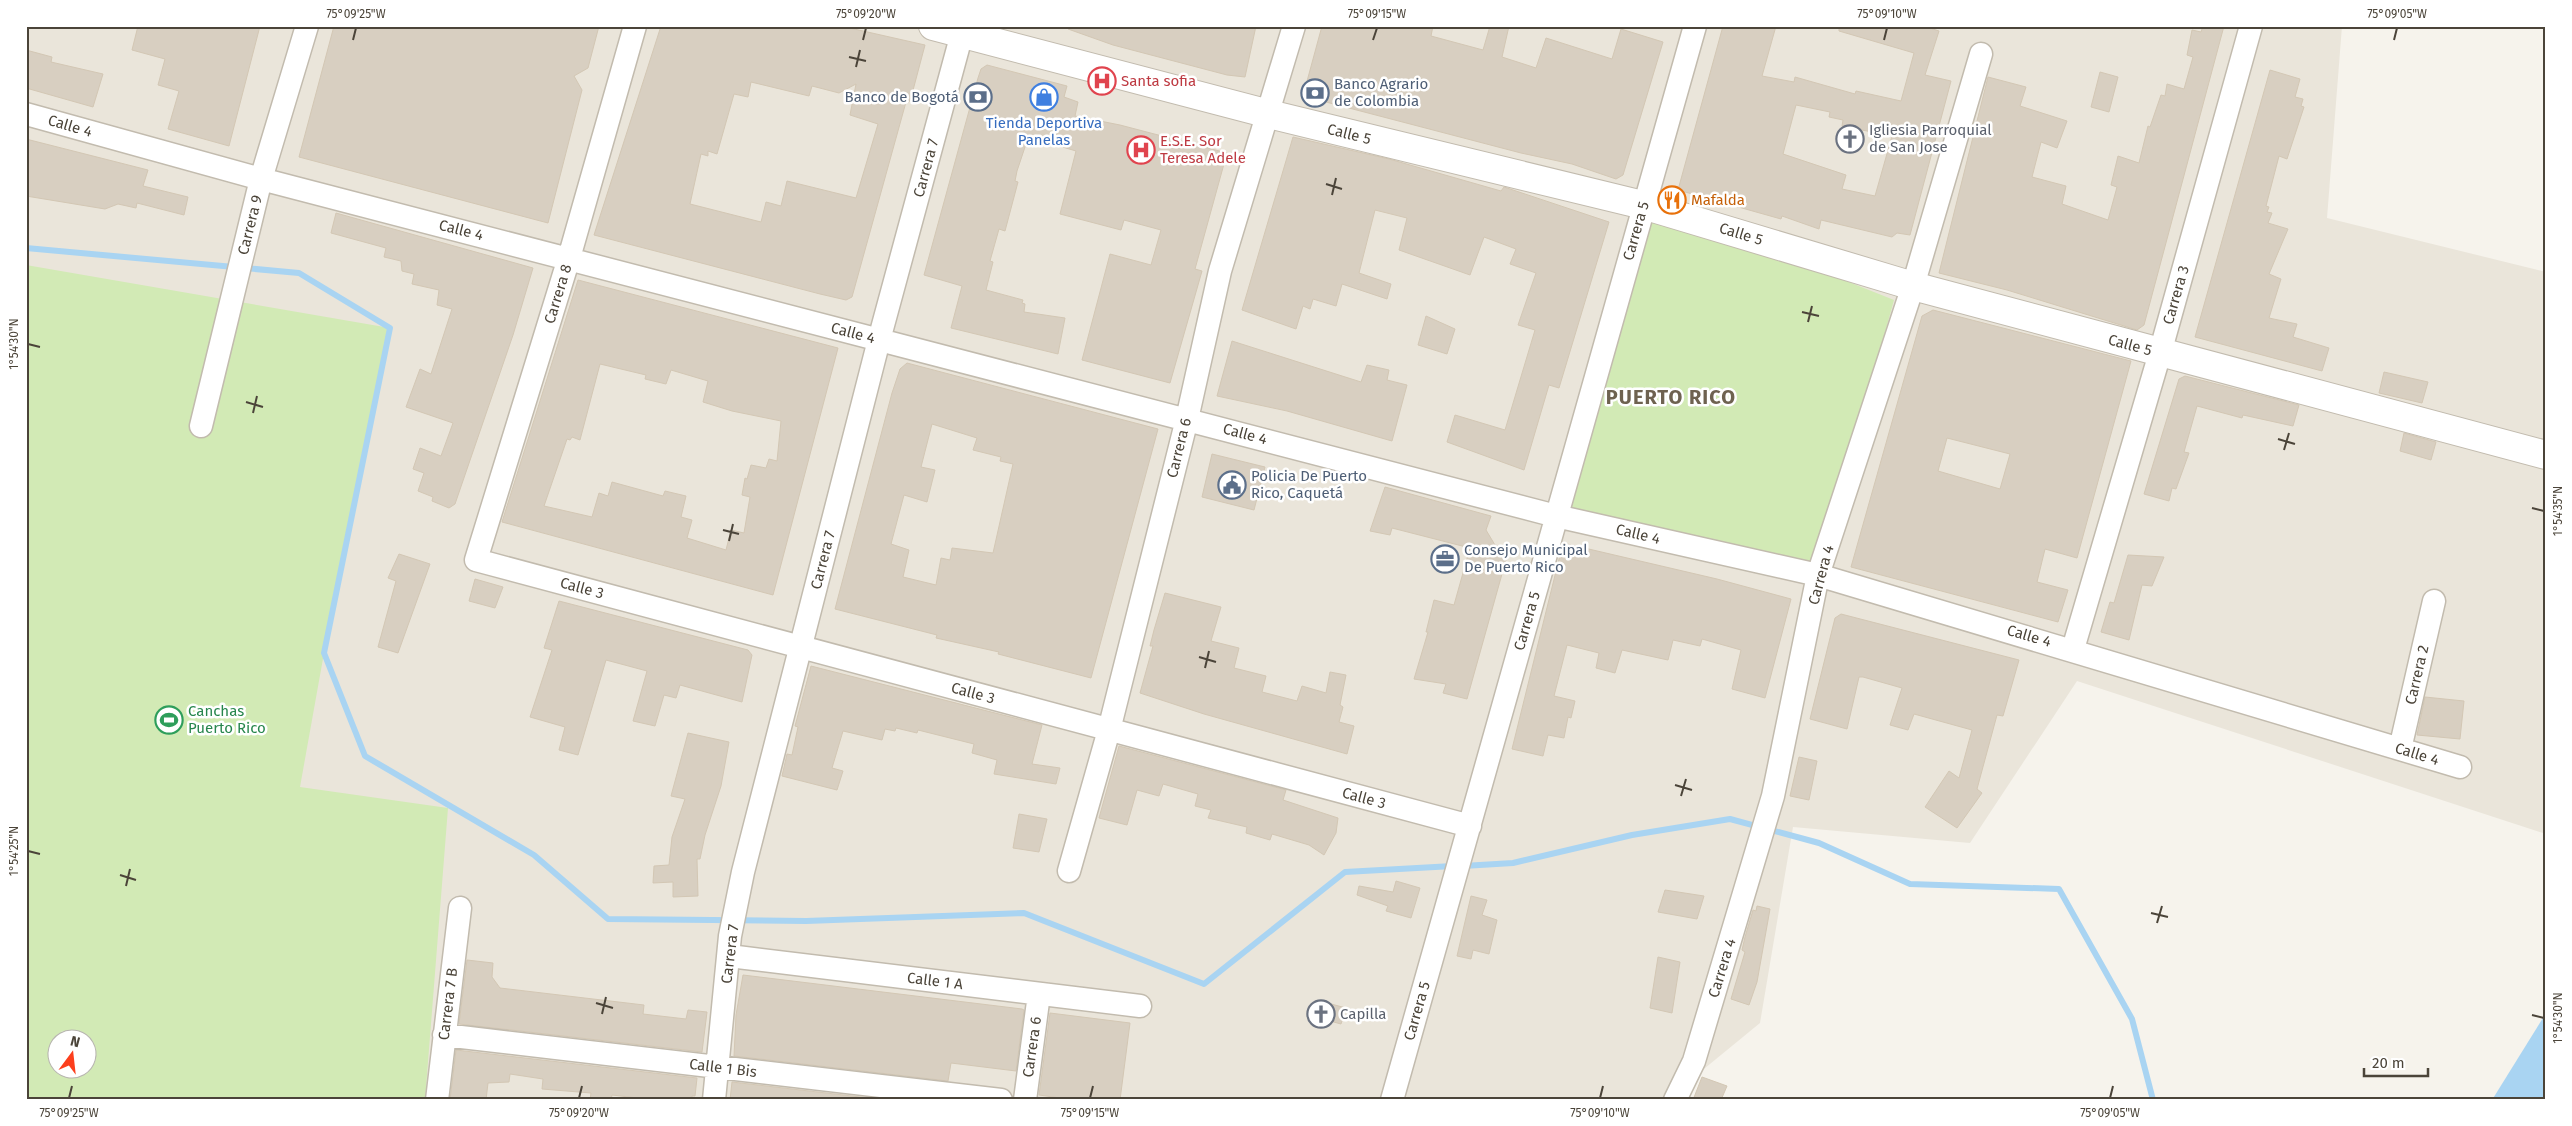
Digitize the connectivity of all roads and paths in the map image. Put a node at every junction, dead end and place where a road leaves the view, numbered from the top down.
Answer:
1 (307, 26) edge
2 (635, 26) edge
3 (933, 26) edge
4 (1294, 26) edge
5 (1695, 26) edge
6 (2251, 26) edge
7 (964, 30) edge
8 (1981, 54) dead end
9 (26, 114) edge
10 (1269, 114) junction
11 (261, 180) junction
12 (1643, 205) junction
13 (569, 258) junction
14 (1913, 286) junction
15 (879, 340) junction
16 (2160, 353) junction
17 (1187, 419) junction
18 (201, 426) dead end
19 (2546, 455) edge
20 (1556, 516) junction
21 (476, 560) joint
22 (1818, 574) junction
23 (2434, 601) dead end
24 (801, 647) junction
25 (2073, 649) junction
26 (1109, 730) junction
27 (2400, 749) junction
28 (2460, 766) dead end
29 (1470, 826) junction
30 (1069, 871) dead end
31 (460, 908) dead end
32 (730, 946) junction
33 (1039, 994) junction
34 (1140, 1006) dead end
35 (444, 1035) junction
36 (717, 1067) junction
37 (437, 1100) edge
38 (714, 1100) edge
39 (1002, 1100) edge
40 (1025, 1100) edge
41 (1392, 1100) edge
42 (1675, 1100) edge

1 - 11 street, Carrera 9
2 - 13 street, Carrera 8
3 - 7 street, Calle 5
4 - 10 street, Carrera 6
5 - 12 street, Carrera 5
6 - 16 street, Carrera 3
7 - 10 street, Calle 5
7 - 15 street, Carrera 7
8 - 14 street, Carrera 4
9 - 11 street, Calle 4
10 - 12 street, Calle 5
10 - 17 street, Carrera 6
11 - 13 street, Calle 4
11 - 18 street, Carrera 9
12 - 14 street, Calle 5
12 - 20 street, Carrera 5
13 - 15 street, Calle 4
13 - 21 street, Carrera 8
14 - 16 street, Calle 5
14 - 22 street, Carrera 4
15 - 17 street, Calle 4
15 - 24 street, Carrera 7
16 - 19 street, Calle 5
16 - 25 street, Carrera 3
17 - 20 street, Calle 4
17 - 26 street, Carrera 6
20 - 22 street, Calle 4
20 - 29 street, Carrera 5
21 - 24 street, Calle 3
22 - 25 street, Calle 4
22 - 42 street, Carrera 4
23 - 27 street, Carrera 2
24 - 26 street, Calle 3
24 - 32 street, Carrera 7
25 - 27 street, Calle 4
26 - 29 street, Calle 3
26 - 30 street, Carrera 6
27 - 28 street, Calle 4
29 - 41 street, Carrera 5
31 - 35 street, Carrera 7 B
32 - 33 street, Calle 1 A
32 - 36 street, Carrera 7
33 - 34 street, Calle 1 A
33 - 40 street, Carrera 6
35 - 36 street, Calle 1 Bis
35 - 37 street, Carrera 7 B
36 - 38 street, Carrera 7
36 - 39 street, Calle 1 Bis

